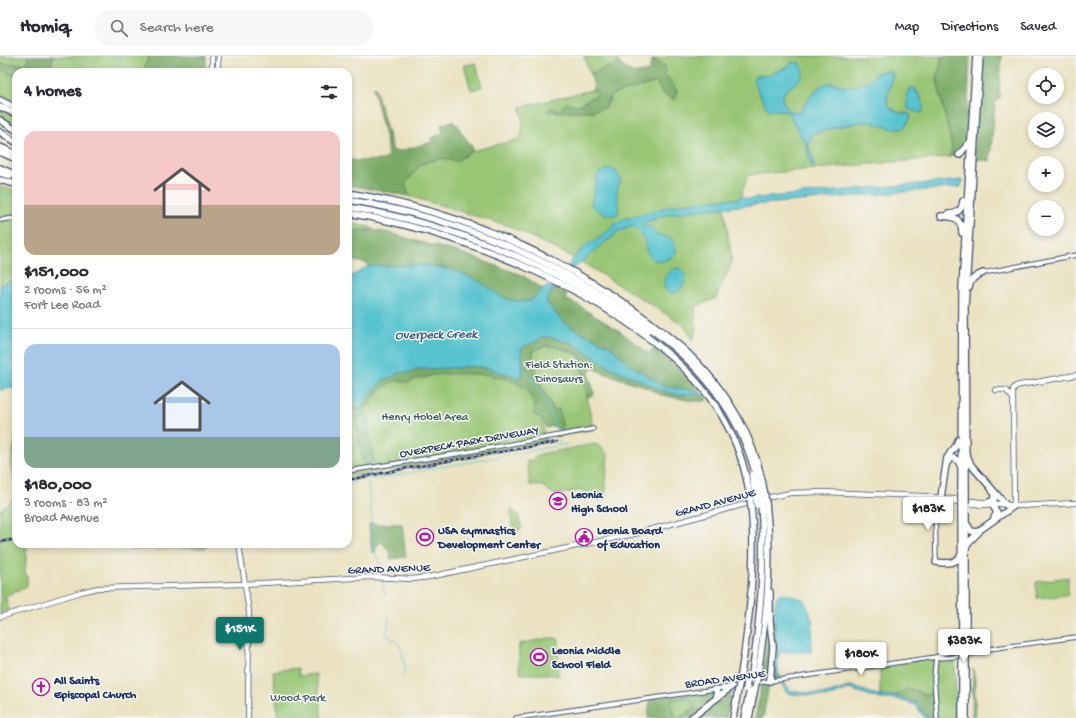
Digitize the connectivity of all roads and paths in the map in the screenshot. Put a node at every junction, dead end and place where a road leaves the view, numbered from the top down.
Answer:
1 (212, 56) edge
2 (219, 56) edge
3 (976, 56) edge
4 (980, 56) edge
5 (212, 68) edge
6 (218, 68) edge
7 (0, 100) edge
8 (12, 106) edge
9 (0, 107) edge
10 (12, 112) edge
11 (0, 120) edge
12 (12, 128) edge
13 (0, 131) edge
14 (12, 136) edge
15 (12, 139) edge
16 (970, 142) junction
17 (0, 147) edge
18 (0, 152) edge
19 (12, 152) edge
20 (0, 156) edge
21 (969, 156) junction
22 (12, 157) edge
23 (12, 161) edge
24 (0, 168) edge
25 (0, 173) edge
26 (12, 174) edge
27 (12, 175) edge
28 (970, 179) junction
29 (0, 180) edge
30 (0, 183) edge
31 (12, 184) edge
32 (12, 185) edge
33 (969, 187) junction
34 (352, 196) edge
35 (352, 196) edge
36 (352, 208) edge
37 (352, 214) edge
38 (12, 218) edge
39 (352, 218) edge
40 (0, 220) edge
41 (394, 223) junction
42 (964, 249) junction
43 (1076, 255) edge
44 (968, 263) junction
45 (558, 273) junction
46 (983, 273) junction
47 (569, 282) junction
48 (966, 307) junction
49 (677, 352) junction
50 (963, 361) junction
51 (1076, 375) edge
52 (995, 390) dead end
53 (1013, 397) junction
54 (963, 403) junction
55 (961, 423) junction
56 (593, 429) dead end
57 (965, 448) junction
58 (946, 466) junction
59 (961, 469) junction
60 (352, 470) edge
61 (983, 479) junction
62 (966, 480) junction
63 (990, 488) junction
64 (963, 494) junction
65 (918, 496) junction
66 (941, 497) junction
67 (935, 500) junction
68 (1076, 502) edge
69 (762, 504) junction
70 (992, 504) junction
71 (1006, 505) junction
72 (1014, 506) junction
73 (964, 508) junction
74 (966, 518) junction
75 (992, 520) junction
76 (982, 528) junction
77 (240, 548) edge
78 (966, 549) junction
79 (961, 555) junction
80 (768, 562) junction
81 (936, 562) joint
82 (950, 563) junction
83 (962, 576) junction
84 (246, 584) junction
85 (0, 617) edge
86 (1076, 637) edge
87 (964, 649) junction
88 (936, 657) junction
89 (964, 658) junction
90 (752, 680) junction
91 (770, 682) junction
92 (737, 686) junction
93 (750, 689) junction
94 (716, 690) junction
95 (717, 698) junction
96 (248, 718) edge
97 (516, 718) edge
98 (691, 718) edge
99 (729, 718) edge
100 (733, 718) edge
101 (740, 718) edge
102 (744, 718) edge
103 (750, 718) edge
104 (937, 718) edge
105 (962, 718) edge
106 (966, 718) edge

1 - 5 main road
2 - 6 main road
3 - 16 highway
4 - 28 highway
7 - 8 highway
9 - 10 highway
11 - 12 highway
13 - 14 highway
13 - 15 highway
16 - 21 highway
16 - 21 highway
17 - 19 highway
18 - 22 highway
20 - 23 highway
21 - 28 highway
24 - 26 highway
25 - 27 highway
28 - 33 highway
29 - 31 highway
30 - 32 highway
33 - 42 highway
33 - 42 highway
33 - 44 highway
34 - 49 highway
35 - 45 highway
36 - 45 highway
37 - 41 highway
38 - 40 street
39 - 41 highway
41 - 47 highway
42 - 50 highway
43 - 46 street
44 - 46 highway
44 - 48 highway
45 - 47 highway
46 - 48 highway
47 - 49 highway
47 - 49 highway
48 - 50 highway
49 - 69 highway, bridge
49 - 69 highway, bridge
49 - 92 highway, bridge
50 - 54 highway
51 - 53 main road
52 - 53 main road
53 - 72 main road
54 - 55 highway
54 - 57 highway
55 - 58 highway
55 - 59 highway
56 - 60 street, OVERPECK PARK DRIVEWAY
57 - 61 highway
57 - 62 highway
58 - 59 highway
58 - 66 highway
59 - 64 highway
61 - 62 highway
61 - 63 highway
62 - 64 highway
63 - 70 highway
63 - 71 highway
64 - 73 highway, bridge
65 - 66 main road, GRAND AVENUE
65 - 67 main road, GRAND AVENUE
65 - 84 main road, GRAND AVENUE
66 - 70 main road, GRAND AVENUE
67 - 70 main road, GRAND AVENUE
67 - 81 street
68 - 72 main road, GRAND AVENUE
69 - 80 highway
69 - 90 highway
70 - 71 main road, GRAND AVENUE
70 - 75 highway
71 - 72 main road, GRAND AVENUE
72 - 75 highway
73 - 74 highway
73 - 79 highway
74 - 76 highway
74 - 78 highway
75 - 76 highway
76 - 78 highway
77 - 84 main road
78 - 87 highway
79 - 82 highway
79 - 83 highway
80 - 90 highway
80 - 91 highway
81 - 82 highway
82 - 83 highway
83 - 87 highway
84 - 85 main road, GRAND AVENUE
84 - 96 main road
86 - 88 street, BROAD AVENUE
87 - 89 highway, bridge
88 - 91 street, BROAD AVENUE
88 - 104 street
89 - 105 highway
89 - 106 highway
90 - 93 highway, bridge
90 - 93 highway, bridge
91 - 92 street, BROAD AVENUE
92 - 94 street, BROAD AVENUE
92 - 95 highway
92 - 99 highway
92 - 100 highway
93 - 101 highway
93 - 102 highway
93 - 103 highway
94 - 95 highway
94 - 97 street, BROAD AVENUE
95 - 98 highway

